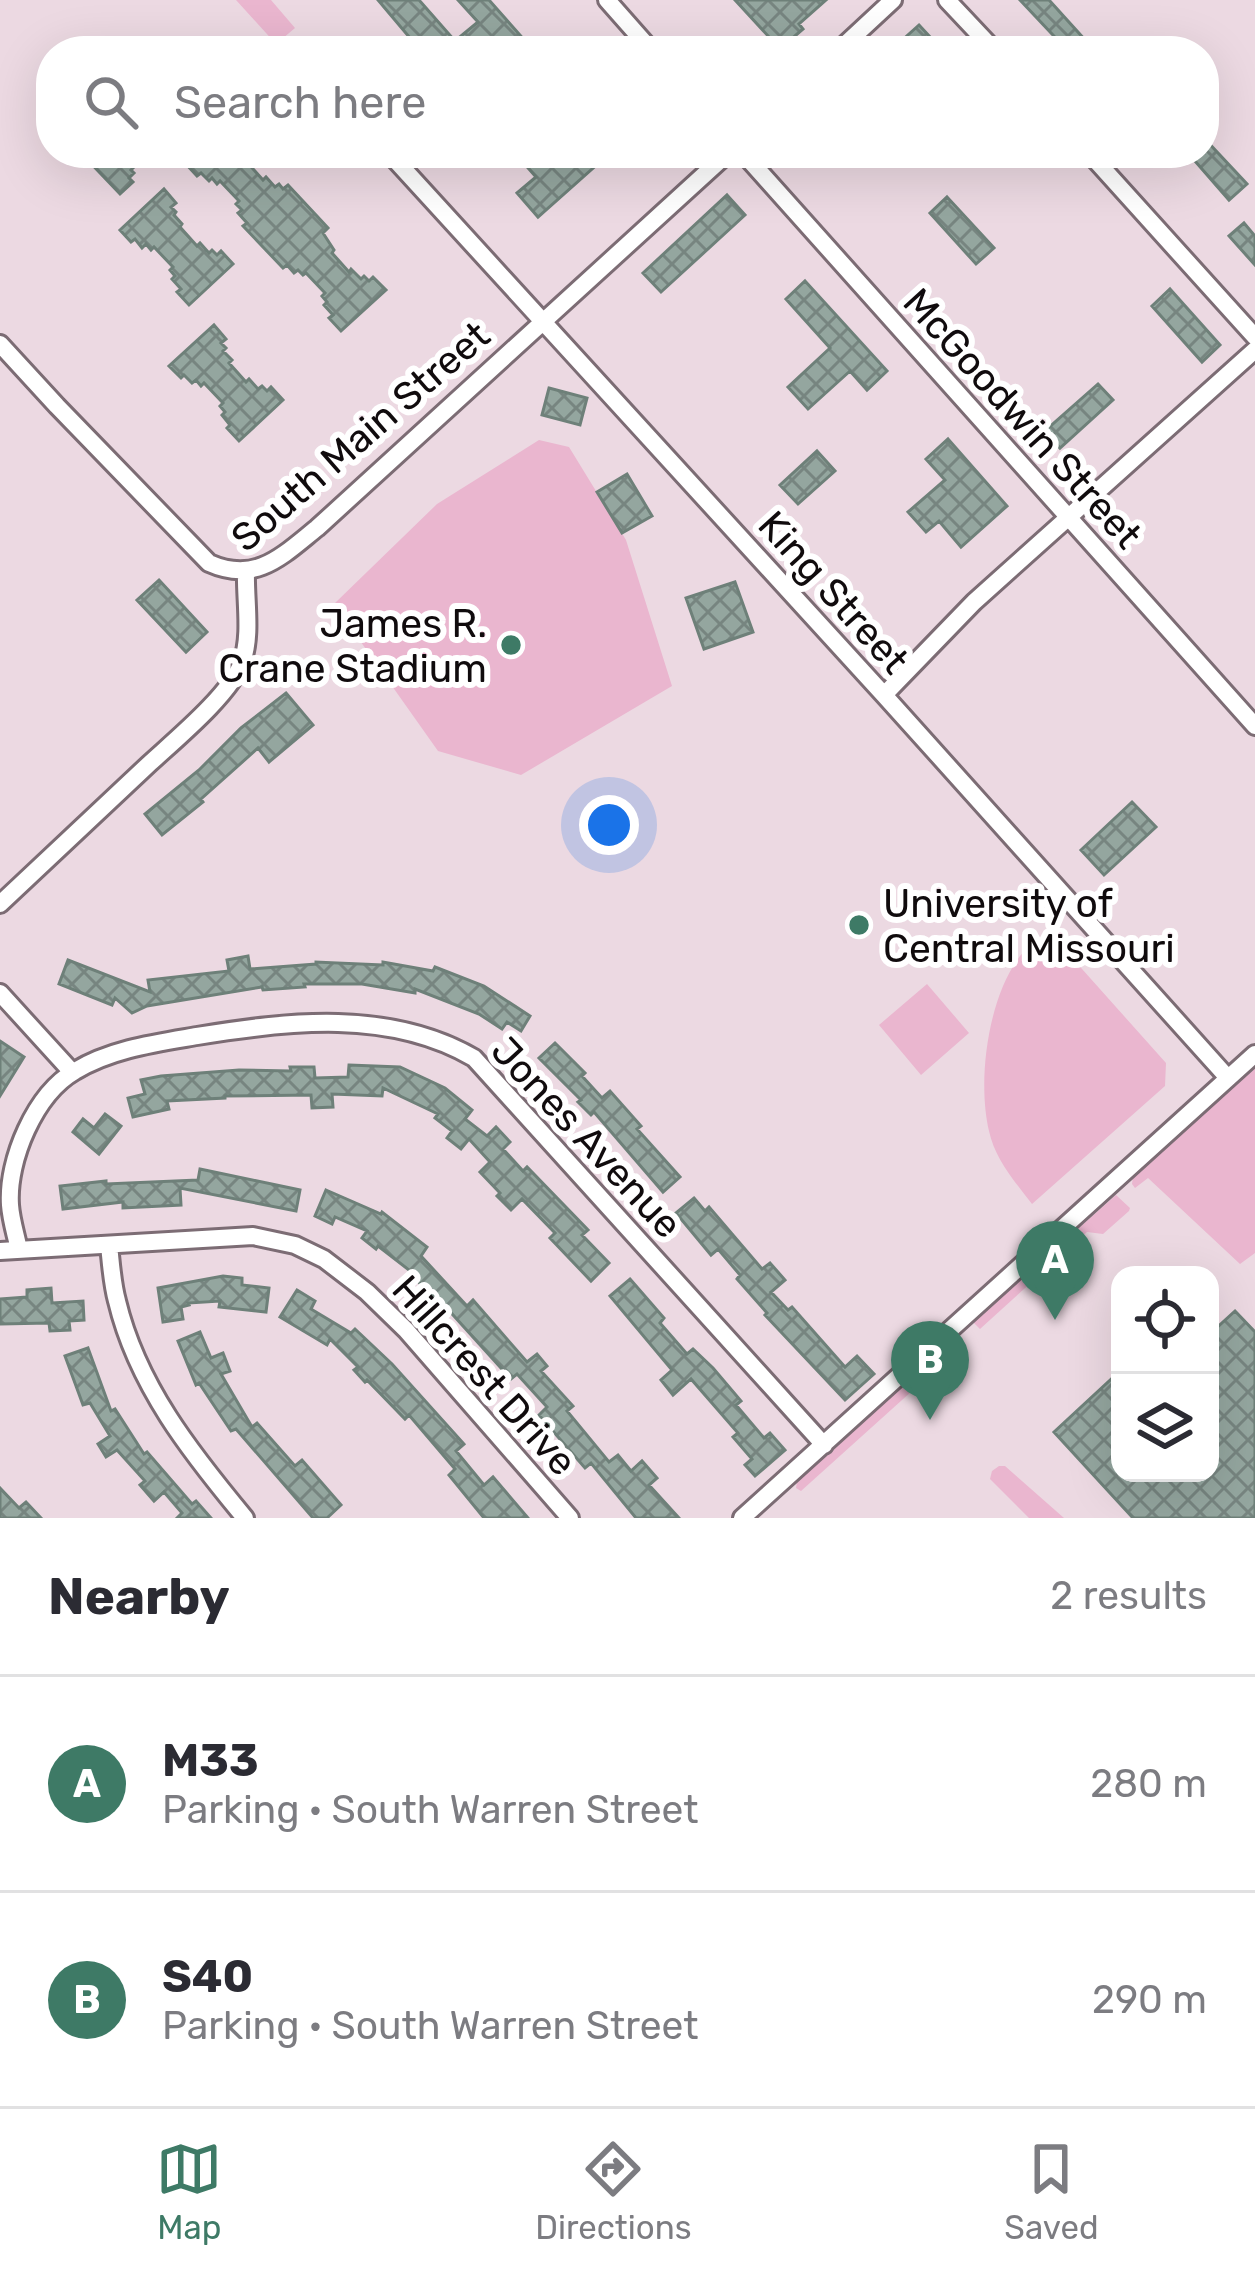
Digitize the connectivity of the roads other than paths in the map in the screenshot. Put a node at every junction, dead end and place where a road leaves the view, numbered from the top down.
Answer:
1 (608, 0) edge
2 (893, 0) edge
3 (947, 0) edge
4 (639, 36) edge
5 (854, 36) edge
6 (981, 36) edge
7 (403, 168) edge
8 (711, 168) edge
9 (756, 168) edge
10 (1103, 168) edge
11 (543, 321) junction
12 (1255, 337) edge
13 (0, 344) edge
14 (1255, 350) edge
15 (1068, 518) junction
16 (246, 571) junction
17 (884, 695) junction
18 (1255, 726) edge
19 (0, 904) edge
20 (0, 994) edge
21 (1255, 1054) edge
22 (72, 1072) junction
23 (1228, 1078) junction
24 (109, 1245) junction
25 (10, 1250) edge
26 (824, 1445) junction
27 (245, 1518) edge
28 (570, 1518) edge
29 (742, 1518) edge

1 - 4 street
2 - 5 street
3 - 6 street
7 - 11 street, King Street
8 - 11 street, South Main Street
9 - 15 street, McGoodwin Street
10 - 12 street
11 - 16 street, South Main Street
11 - 17 street, King Street
13 - 16 street
14 - 15 street
15 - 17 street
15 - 18 street, McGoodwin Street
16 - 19 street, South Main Street
17 - 23 street, King Street
20 - 22 street
21 - 23 street
22 - 25 street, Jones Avenue
22 - 26 street, Jones Avenue
23 - 26 street
24 - 25 street, Hillcrest Drive
24 - 27 street
24 - 28 street, Hillcrest Drive
26 - 29 street

